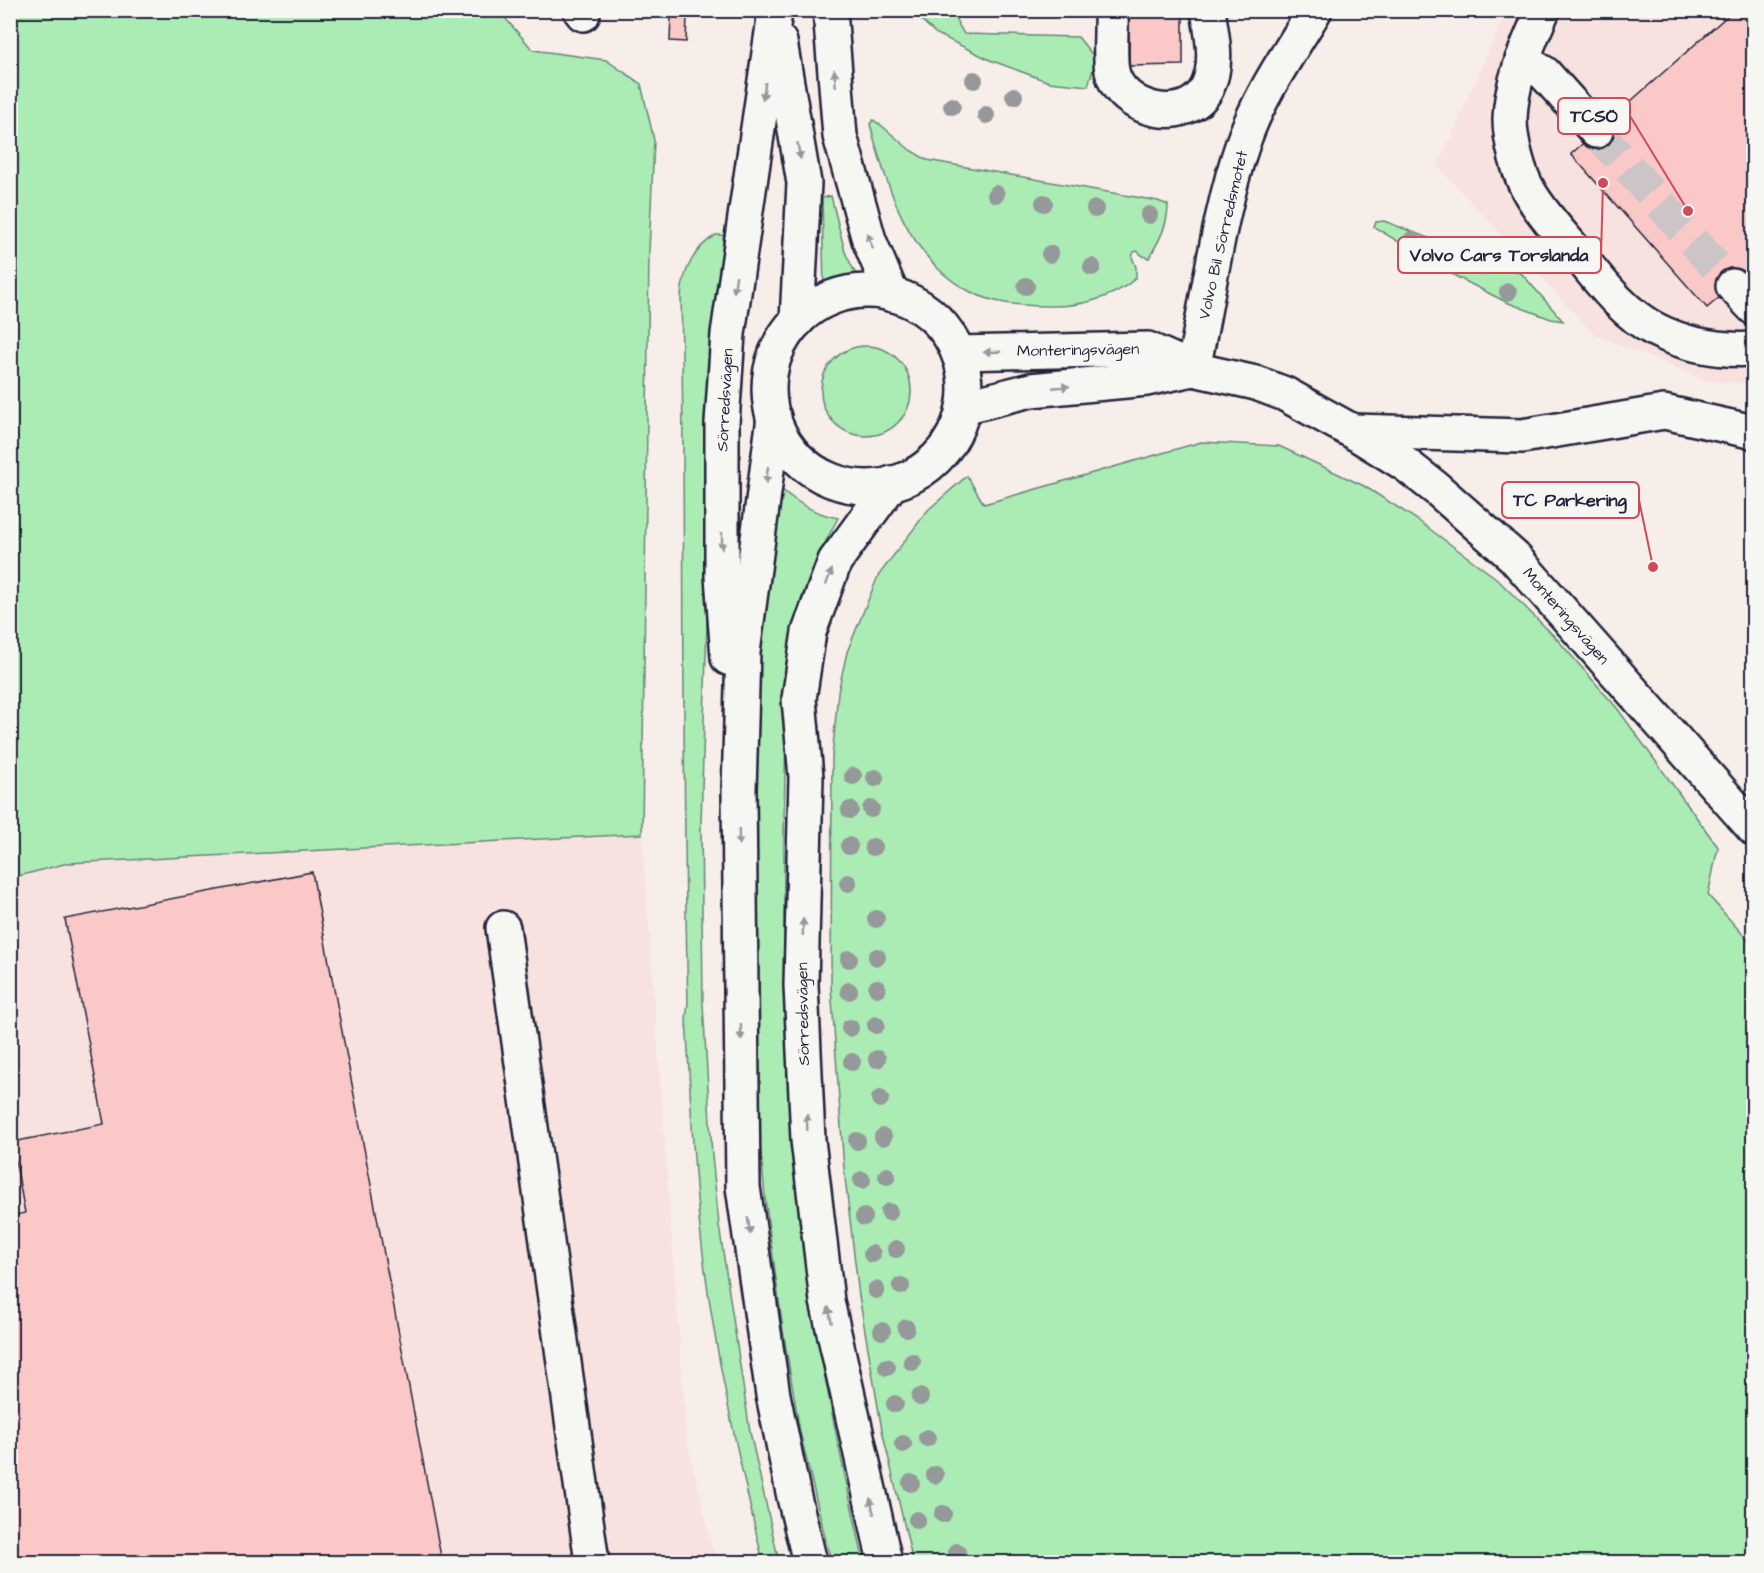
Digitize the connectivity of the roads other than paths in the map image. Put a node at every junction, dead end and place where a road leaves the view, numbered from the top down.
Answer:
1 (830, 10) edge
2 (1112, 10) edge
3 (1208, 10) edge
4 (1315, 10) edge
5 (1543, 10) edge
6 (775, 11) edge
7 (1522, 60) junction
8 (1596, 132) tunnel mouth
9 (892, 295) junction
10 (797, 321) junction
11 (1754, 349) edge
12 (958, 353) junction
13 (1193, 369) junction
14 (963, 407) junction
15 (774, 417) junction
16 (1353, 431) junction
17 (1754, 432) edge
18 (892, 483) junction
19 (739, 790) junction
20 (1754, 829) edge
21 (503, 928) dead end
22 (592, 1563) edge
23 (810, 1563) edge
24 (885, 1563) edge

9 -> 1 street
2 - 3 street
4 - 13 street, Volvo Bil Sörredsmotet
5 - 7 street
6 -> 10 street, Sörredsvägen
6 -> 19 street, Sörredsvägen
7 - 8 street
7 - 11 street
9 - 10 street, Sörredsvägen
9 - 12 street, Sörredsvägen
10 - 15 street, Sörredsvägen
13 -> 12 street, Monteringsvägen
12 - 14 street, Sörredsvägen
14 -> 13 street, Monteringsvägen
13 - 16 street, Monteringsvägen
14 - 18 street, Sörredsvägen
15 - 18 street, Sörredsvägen
15 -> 19 street, Sörredsvägen
16 - 17 street, Monteringsvägen
16 - 20 street, Monteringsvägen
24 -> 18 street, Sörredsvägen
19 -> 23 street, Sörredsvägen
21 - 22 street

